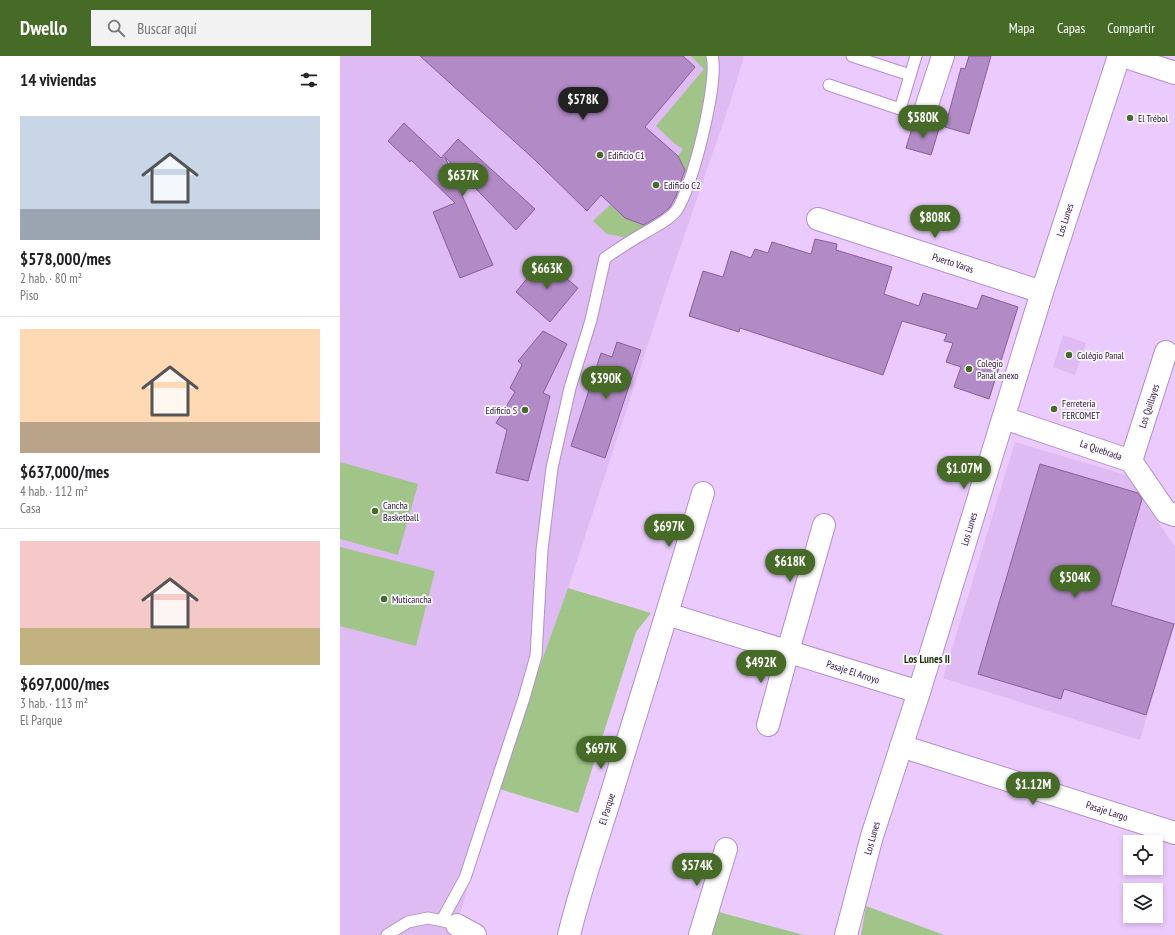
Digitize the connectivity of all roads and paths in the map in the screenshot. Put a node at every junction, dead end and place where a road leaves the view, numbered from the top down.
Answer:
1 (712, 56) edge
2 (852, 56) edge
3 (916, 56) edge
4 (943, 56) edge
5 (1119, 56) edge
6 (1123, 56) edge
7 (1175, 73) edge
8 (910, 75) junction
9 (829, 85) dead end
10 (924, 114) dead end
11 (818, 219) dead end
12 (1042, 292) junction
13 (1166, 352) dead end
14 (1004, 418) junction
15 (1131, 460) junction
16 (703, 493) dead end
17 (1175, 515) edge
18 (824, 526) dead end
19 (667, 614) junction
20 (788, 651) junction
21 (919, 692) junction
22 (768, 726) dead end
23 (901, 746) junction
24 (1175, 833) edge
25 (726, 849) dead end
26 (449, 922) junction
27 (387, 935) edge
28 (475, 935) edge
29 (569, 935) edge
30 (700, 935) edge
31 (846, 935) edge

1 - 26 lane
2 - 8 lane
3 - 8 lane
4 - 10 street
5 - 12 street, Los Lunes
6 - 7 street
8 - 9 lane
11 - 12 street, Puerto Varas
12 - 14 street, Los Lunes
13 - 15 street, Los Quillayes
14 - 15 street, La Quebrada
14 - 21 street, Los Lunes
15 - 17 street, La Quebrada
16 - 19 street, El Parque
18 - 20 street
19 - 20 street, Pasaje El Arroyo
19 - 29 street, El Parque
20 - 21 street, Pasaje El Arroyo
20 - 22 street
21 - 23 street, Los Lunes
23 - 24 street, Pasaje Largo
23 - 31 street, Los Lunes
25 - 30 street
26 - 27 lane
26 - 28 street

